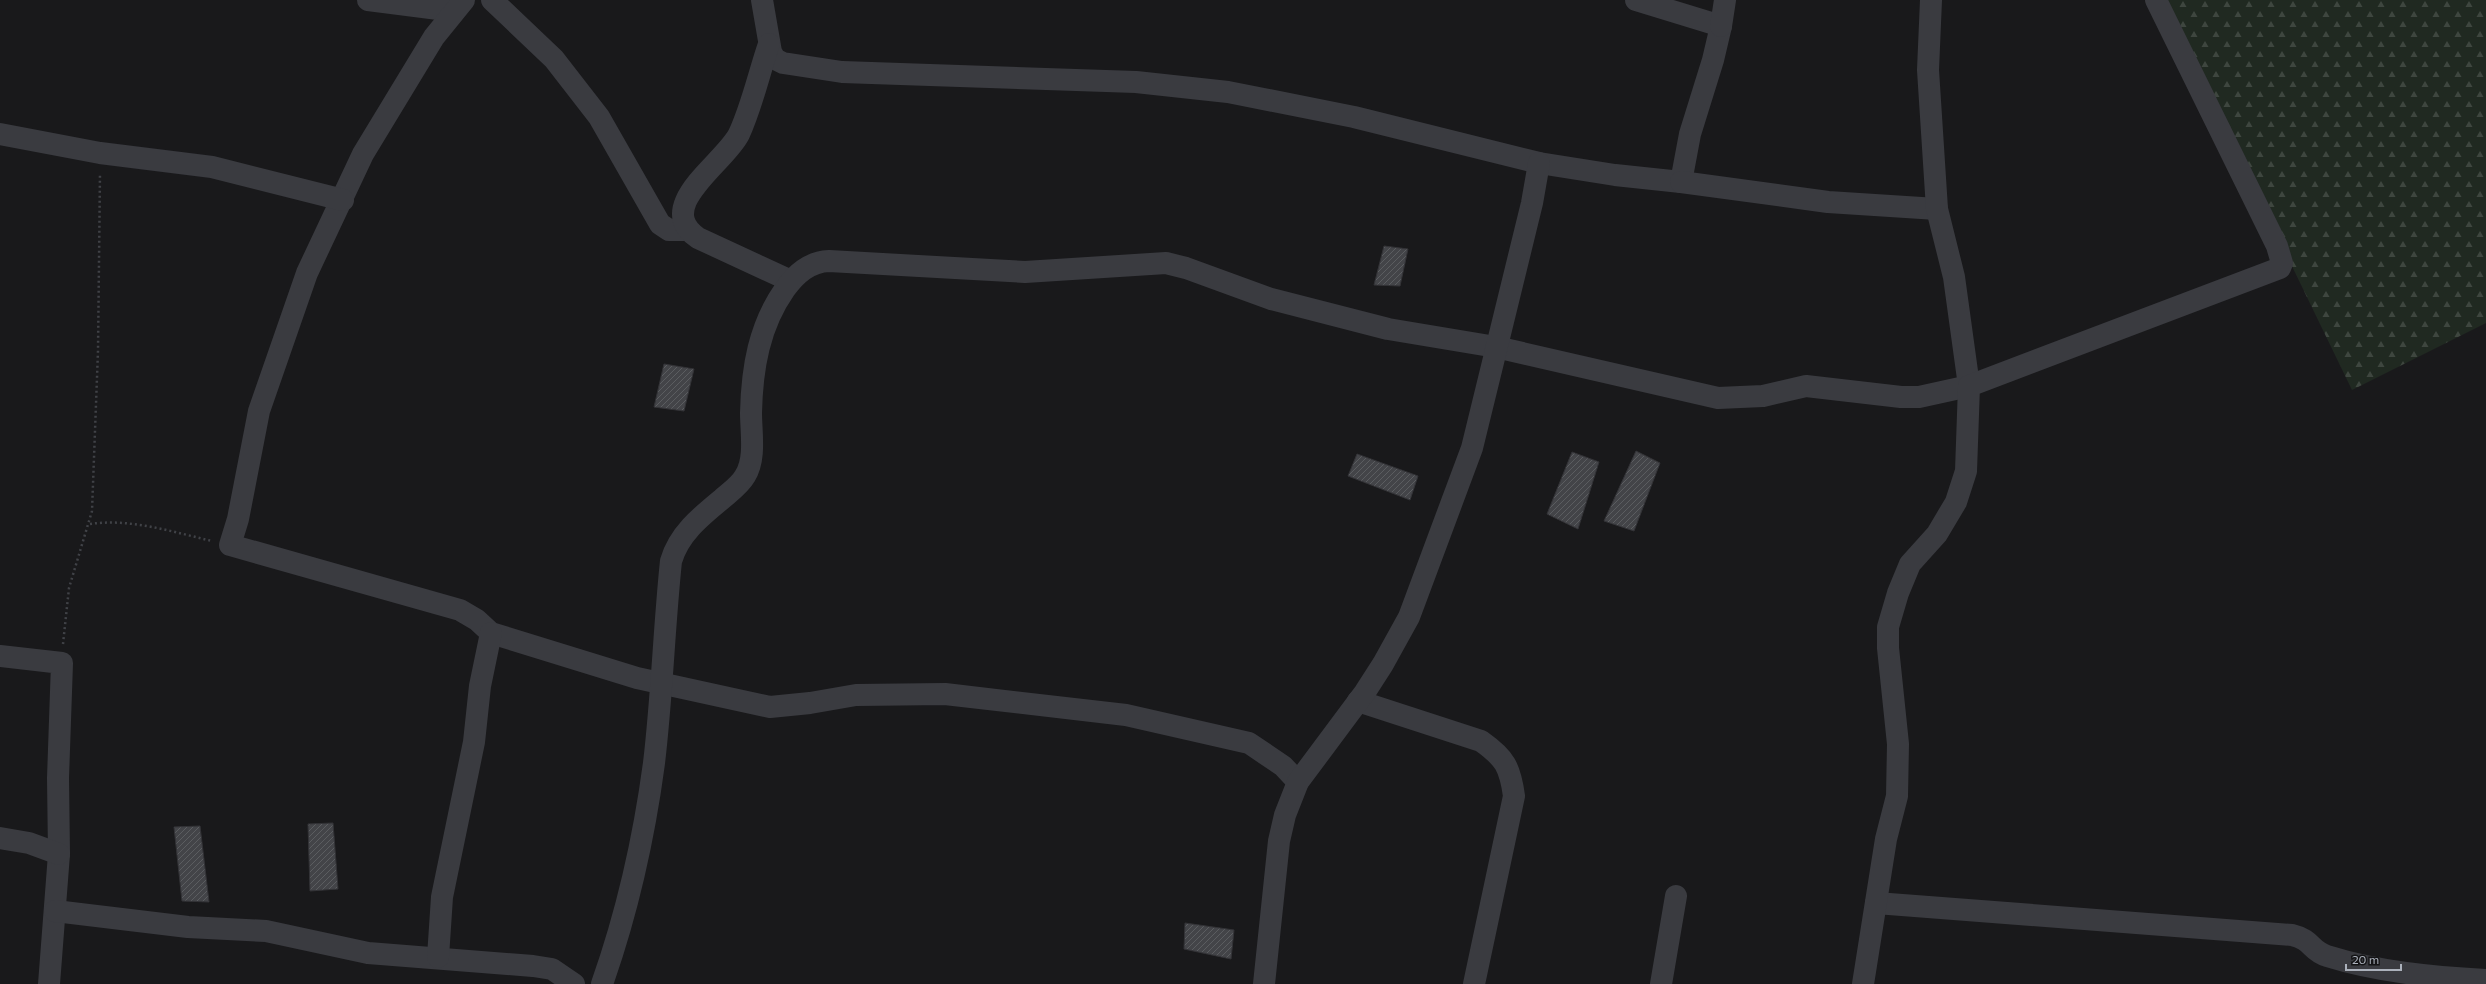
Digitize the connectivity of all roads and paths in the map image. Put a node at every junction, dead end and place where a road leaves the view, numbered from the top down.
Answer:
1 (368, 0) edge
2 (492, 0) edge
3 (762, 0) edge
4 (1636, 0) edge
5 (1724, 0) edge
6 (1931, 0) edge
7 (2156, 0) edge
8 (459, 5) edge
9 (1721, 26) junction
10 (768, 44) junction
11 (0, 134) edge
12 (100, 153) junction
13 (1539, 163) junction
14 (1681, 182) junction
15 (343, 200) junction
16 (1937, 209) junction
17 (687, 230) junction
18 (791, 281) junction
19 (1496, 348) junction
20 (1969, 386) junction
21 (90, 524) junction
22 (230, 545) junction
23 (490, 634) junction
24 (0, 656) edge
25 (62, 663) junction
26 (660, 683) junction
27 (1358, 701) junction
28 (1298, 782) junction
29 (0, 838) edge
30 (59, 854) junction
31 (1676, 896) dead end
32 (1876, 903) junction
33 (55, 911) junction
34 (438, 957) junction
35 (2486, 980) edge
36 (48, 984) edge
37 (574, 984) edge
38 (602, 984) edge
39 (1264, 984) edge
40 (1474, 984) edge
41 (1661, 984) edge
42 (1863, 984) edge

1 - 8 street
2 - 17 street
3 - 10 street
4 - 9 street
5 - 9 street
6 - 16 street
7 - 20 street
8 - 15 street
9 - 14 street
10 - 13 street
10 - 17 street
11 - 12 street
12 - 15 street
12 - 21 path
13 - 14 street
13 - 19 street
14 - 16 street
15 - 22 street
16 - 20 street
17 - 18 street
18 - 19 street
18 - 26 street
19 - 20 street
19 - 27 street
20 - 32 street
21 - 22 path
21 - 25 path
22 - 23 street
23 - 26 street
23 - 34 street
24 - 25 street
25 - 30 street
26 - 28 street
26 - 38 street
27 - 28 street
27 - 40 street
28 - 39 street
29 - 30 street
30 - 33 street
31 - 41 street
32 - 35 street
32 - 42 street
33 - 34 street
33 - 36 street
34 - 37 street

